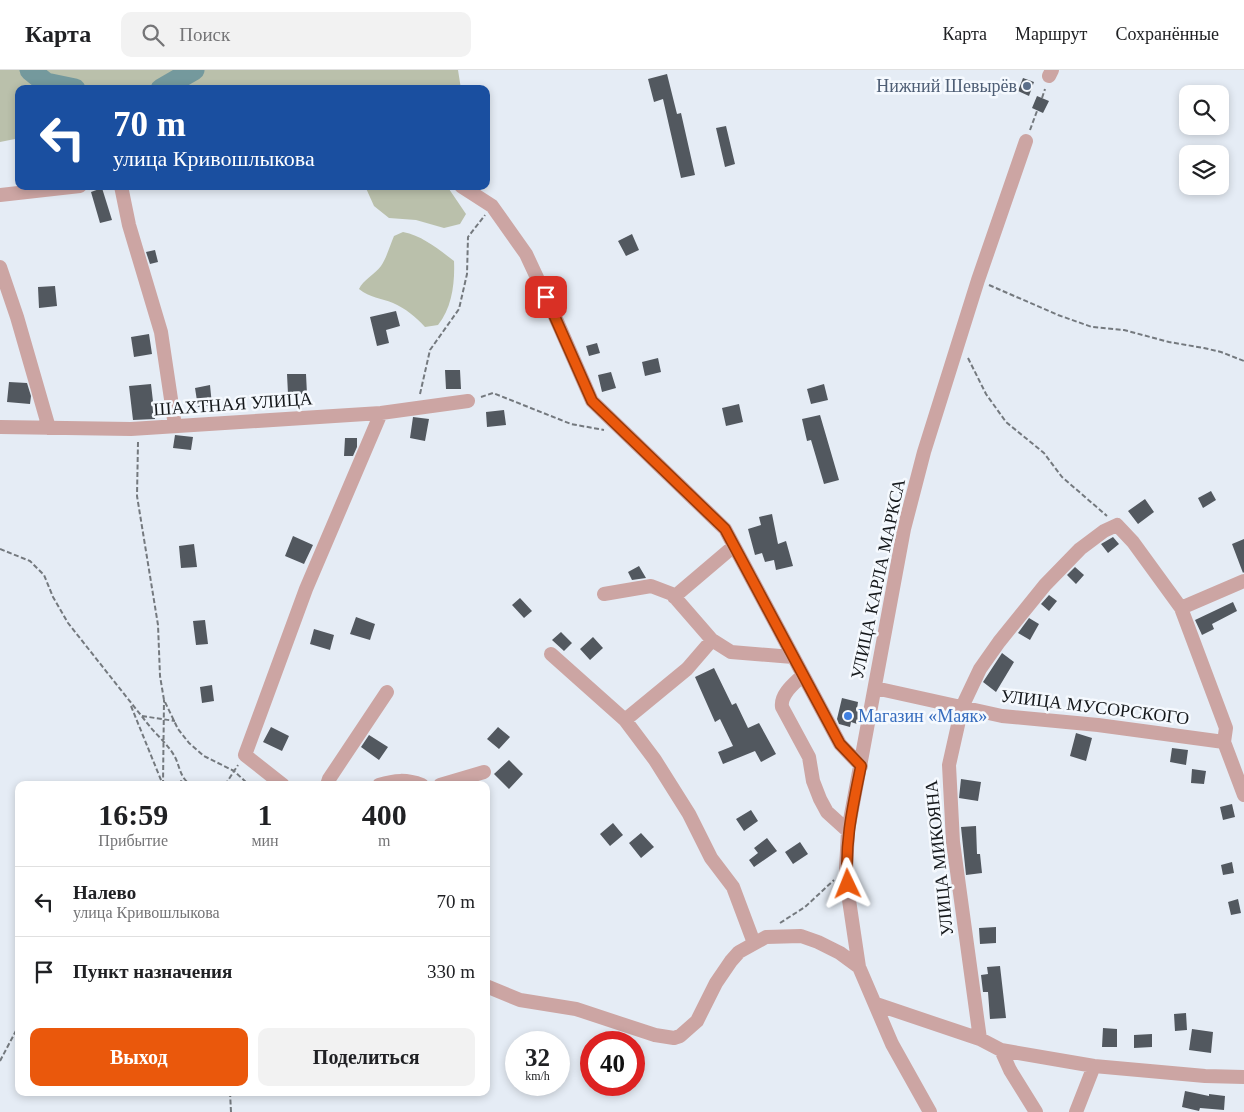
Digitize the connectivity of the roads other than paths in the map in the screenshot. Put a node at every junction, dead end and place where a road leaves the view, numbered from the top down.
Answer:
1 (1026, 141) road end
2 (44, 190) edge
3 (122, 190) edge
4 (467, 190) edge
5 (0, 195) edge
6 (0, 268) edge
7 (468, 401) road end
8 (381, 414) junction
9 (176, 426) junction
10 (0, 427) edge
11 (49, 428) junction
12 (734, 546) junction
13 (1244, 581) edge
14 (604, 594) dead end
15 (674, 597) junction
16 (1181, 608) junction
17 (712, 640) junction
18 (551, 654) dead end
19 (793, 657) junction
20 (803, 674) junction
21 (875, 688) junction
22 (387, 692) dead end
23 (962, 707) junction
24 (625, 720) junction
25 (1224, 742) junction
26 (861, 766) junction
27 (484, 772) dead end
28 (278, 781) edge
29 (328, 781) edge
30 (394, 781) edge
31 (413, 781) edge
32 (454, 781) edge
33 (1244, 795) edge
34 (848, 830) junction
35 (754, 943) junction
36 (860, 966) junction
37 (490, 988) edge
38 (876, 1004) junction
39 (980, 1039) junction
40 (1001, 1050) junction
41 (1094, 1066) junction
42 (1244, 1077) edge
43 (930, 1112) edge
44 (1036, 1112) edge
45 (1076, 1112) edge

1 - 21 street, УЛИЦА КАРЛА МАРКСА
2 - 5 street
3 - 9 street
4 - 12 street
6 - 11 street
7 - 8 street, ШАХТНАЯ УЛИЦА
8 - 9 street, ШАХТНАЯ УЛИЦА
8 - 28 street
9 - 11 street, ШАХТНАЯ УЛИЦА
10 - 11 street, ШАХТНАЯ УЛИЦА
12 - 15 street
12 - 19 street
13 - 16 street
14 - 15 street
15 - 17 street
16 - 23 street, УЛИЦА МИКОЯНА
16 - 25 street
17 - 19 street
17 - 24 street
18 - 24 street
19 - 20 street
20 - 26 street
20 - 34 street
21 - 23 street, УЛИЦА МУСОРСКОГО
21 - 26 street, УЛИЦА КАРЛА МАРКСА
22 - 29 street
23 - 25 street, УЛИЦА МУСОРСКОГО
23 - 39 street, УЛИЦА МИКОЯНА
24 - 35 street
25 - 33 street
26 - 34 street, УЛИЦА КАРЛА МАРКСА
27 - 32 street
30 - 31 street
34 - 36 street, УЛИЦА КАРЛА МАРКСА
35 - 36 street
35 - 37 street
36 - 38 street, УЛИЦА КАРЛА МАРКСА
38 - 39 street
38 - 43 street, УЛИЦА КАРЛА МАРКСА
39 - 40 street
40 - 41 street
40 - 44 street
41 - 42 street
41 - 45 street

